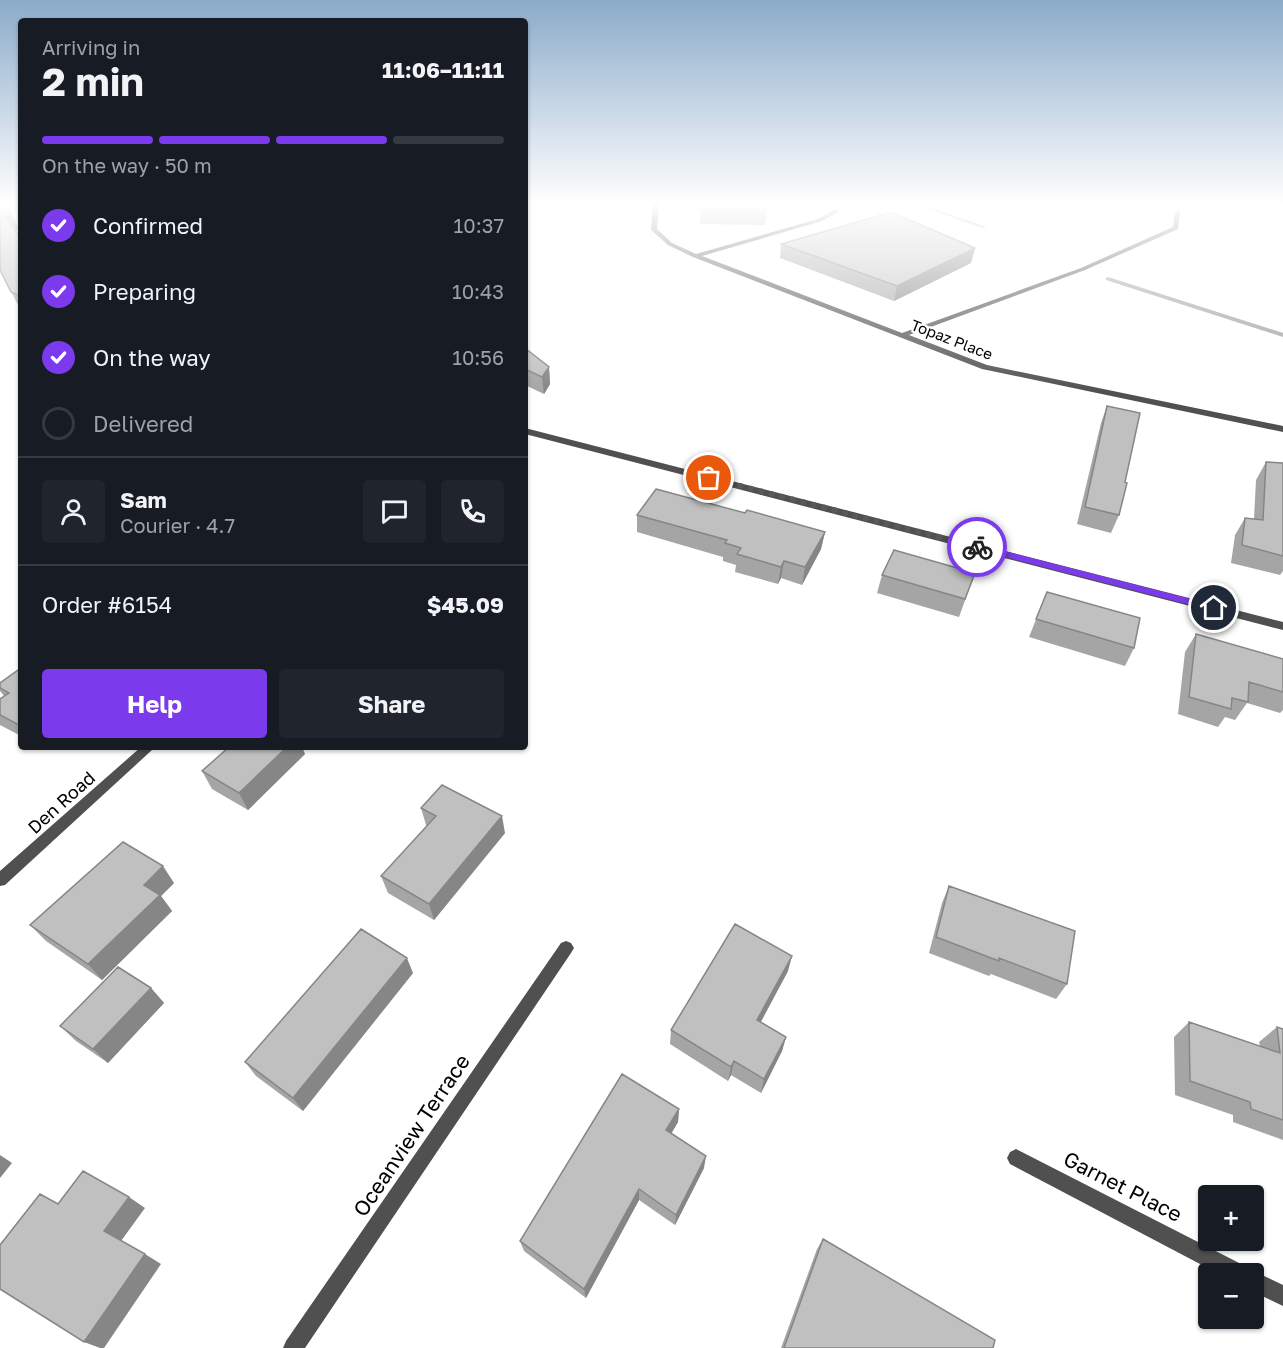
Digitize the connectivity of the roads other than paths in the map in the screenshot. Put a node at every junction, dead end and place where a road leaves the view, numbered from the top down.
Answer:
1 (724, 267) edge
2 (1088, 267) edge
3 (903, 335) junction
4 (1283, 429) edge
5 (528, 431) edge
6 (1283, 626) edge
7 (146, 750) dead end
8 (0, 880) edge
9 (566, 948) dead end
10 (1016, 1158) dead end
11 (1219, 1263) edge
12 (1264, 1286) edge
13 (1283, 1296) edge
14 (292, 1348) edge

1 - 3 street, Topaz Place
2 - 3 street
3 - 4 street, Topaz Place
5 - 6 street
7 - 8 street, Den Road
9 - 14 street, Oceanview Terrace
10 - 11 street, Garnet Place
12 - 13 street

